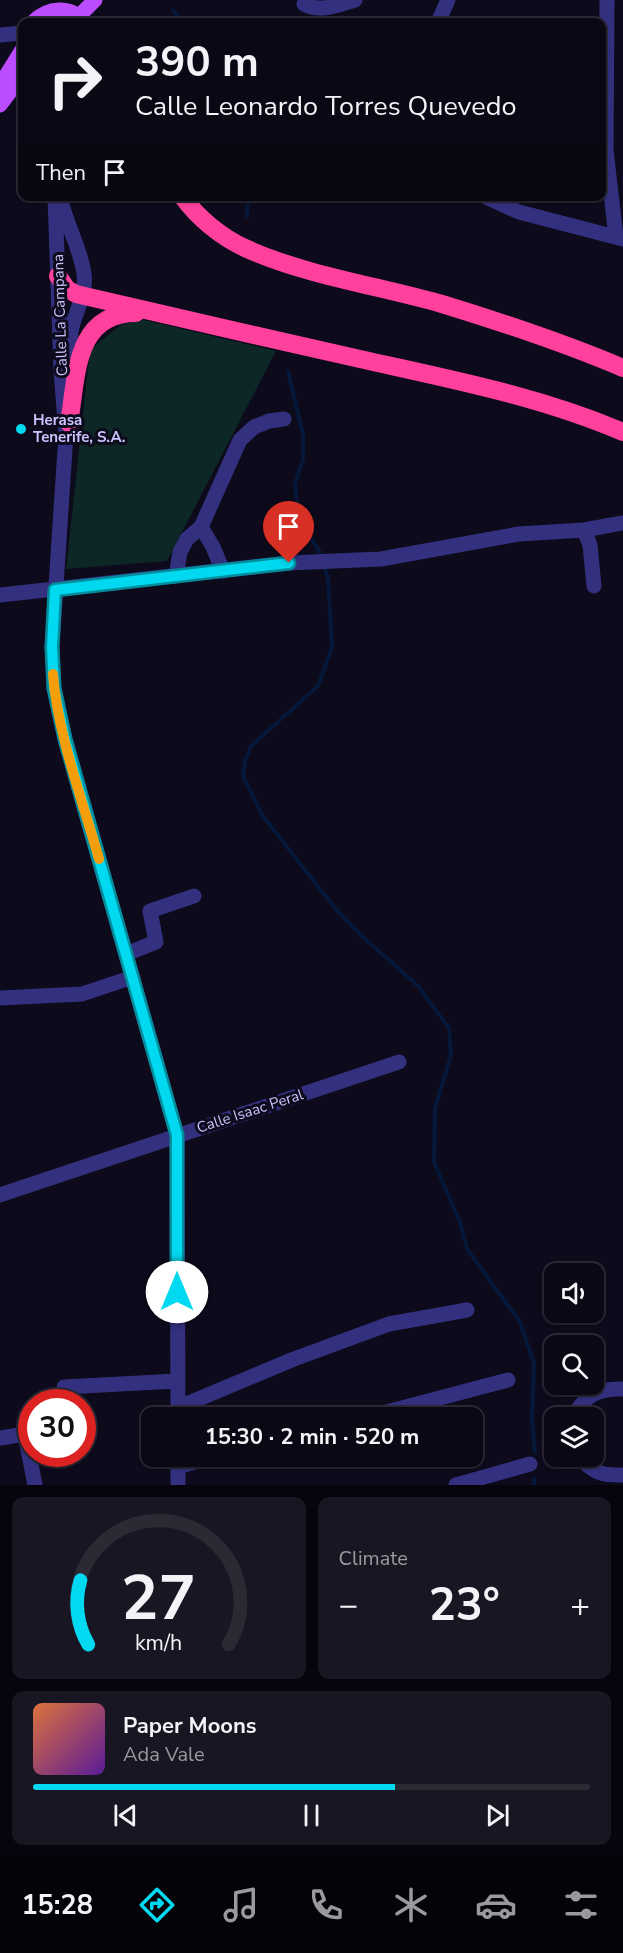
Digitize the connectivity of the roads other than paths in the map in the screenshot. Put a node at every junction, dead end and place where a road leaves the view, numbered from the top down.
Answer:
1 (95, 0) edge
2 (355, 0) edge
3 (448, 0) edge
4 (607, 0) edge
5 (304, 4) dead end
6 (37, 18) edge
7 (80, 18) edge
8 (83, 18) edge
9 (440, 18) edge
10 (18, 33) edge
11 (0, 35) edge
12 (18, 56) edge
13 (18, 81) edge
14 (0, 85) edge
15 (0, 105) edge
16 (55, 201) edge
17 (62, 201) edge
18 (186, 201) edge
19 (495, 201) edge
20 (620, 238) edge
21 (58, 276) junction
22 (83, 296) junction
23 (149, 313) junction
24 (623, 368) edge
25 (284, 419) dead end
26 (68, 428) junction
27 (623, 432) edge
28 (623, 523) edge
29 (201, 527) junction
30 (584, 530) junction
31 (224, 571) junction
32 (176, 576) junction
33 (594, 586) dead end
34 (55, 590) junction
35 (0, 595) edge
36 (194, 896) dead end
37 (126, 954) junction
38 (133, 977) junction
39 (0, 998) edge
40 (399, 1062) dead end
41 (177, 1135) junction
42 (0, 1195) edge
43 (467, 1310) dead end
44 (508, 1380) dead end
45 (177, 1381) junction
46 (64, 1387) dead end
47 (623, 1389) edge
48 (177, 1407) edge
49 (190, 1407) edge
50 (406, 1407) edge
51 (580, 1407) edge
52 (0, 1438) edge
53 (530, 1464) dead end
54 (178, 1467) edge
55 (590, 1469) joint
56 (623, 1475) edge
57 (35, 1485) edge
58 (178, 1485) edge
59 (456, 1485) edge
60 (595, 1485) edge

1 - 8 main road
2 - 5 street
3 - 9 street
4 - 20 street
6 - 7 main road
10 - 11 street
12 - 14 main road
13 - 15 main road
16 - 21 street, Calle La Campana
17 - 22 street, Calle La Campana
18 - 24 highway
19 - 20 street
21 - 22 highway
21 - 26 street, Calle La Campana
22 - 23 highway
22 - 26 street, Calle La Campana
23 - 26 highway
23 - 27 highway
25 - 29 street
26 - 34 street, Calle La Campana
28 - 30 street
29 - 31 street
29 - 32 street
30 - 31 street
30 - 33 street
31 - 32 street
32 - 34 street
34 - 35 street
34 - 37 street, Calle La Campana
36 - 37 street
37 - 38 street, Calle La Campana
38 - 39 street
38 - 41 street, Calle La Campana
40 - 41 street, Calle Isaac Peral
41 - 42 street, Calle Isaac Peral
41 - 45 street, Calle La Campana
43 - 49 street
44 - 50 street
45 - 46 street
45 - 48 street, Calle La Campana
47 - 51 street
52 - 57 street
53 - 59 street
54 - 58 street
55 - 56 street
55 - 60 street

